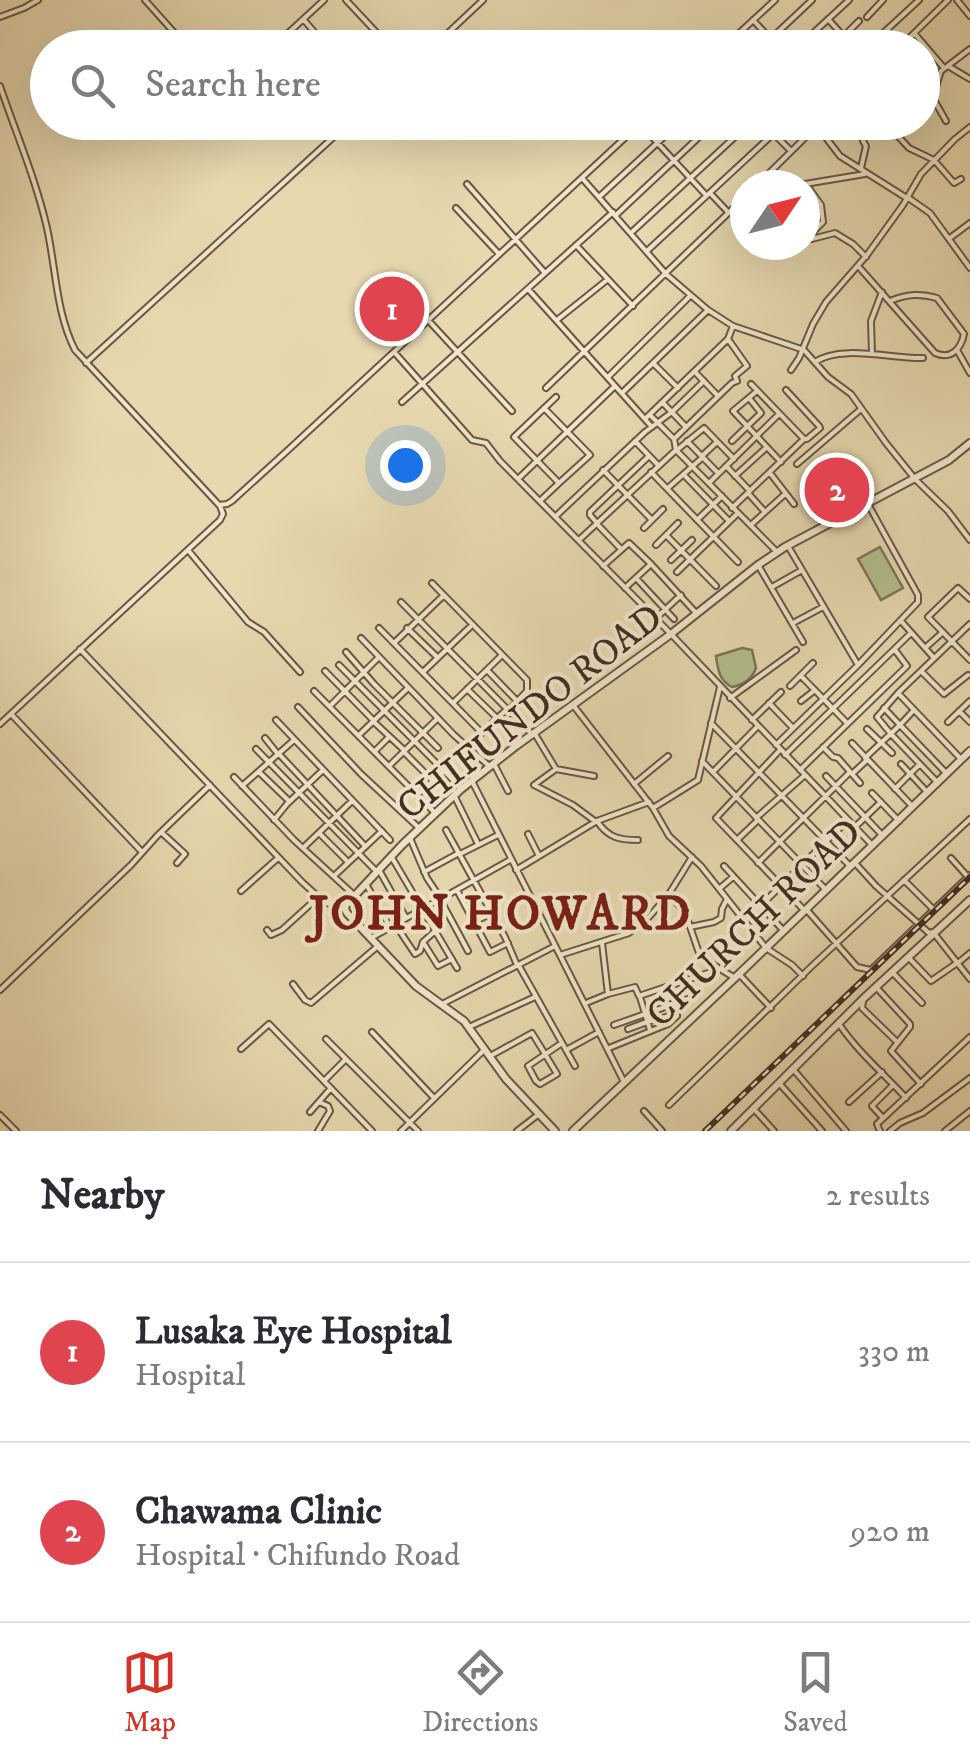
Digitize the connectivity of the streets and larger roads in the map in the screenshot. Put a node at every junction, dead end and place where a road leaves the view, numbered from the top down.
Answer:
1 (38, 0) edge
2 (145, 0) edge
3 (324, 0) edge
4 (346, 0) edge
5 (484, 0) edge
6 (775, 0) edge
7 (812, 0) edge
8 (849, 0) edge
9 (884, 0) edge
10 (919, 0) edge
11 (948, 0) edge
12 (957, 0) edge
13 (0, 16) edge
14 (970, 16) edge
15 (866, 17) dead end
16 (828, 19) junction
17 (304, 20) junction
18 (753, 20) junction
19 (859, 22) dead end
20 (172, 30) edge
21 (293, 30) edge
22 (313, 30) edge
23 (374, 30) edge
24 (452, 30) edge
25 (742, 30) edge
26 (762, 30) edge
27 (780, 30) edge
28 (816, 30) edge
29 (838, 30) edge
30 (850, 30) edge
31 (886, 30) edge
32 (917, 30) edge
33 (970, 49) edge
34 (940, 61) edge
35 (946, 67) junction
36 (940, 72) edge
37 (970, 78) edge
38 (0, 86) edge
39 (940, 110) edge
40 (946, 120) dead end
41 (970, 127) edge
42 (331, 140) edge
43 (623, 140) edge
44 (696, 140) edge
45 (731, 140) edge
46 (767, 140) edge
47 (779, 140) edge
48 (802, 140) edge
49 (829, 140) edge
50 (863, 140) edge
51 (901, 140) edge
52 (658, 142) joint
53 (791, 151) junction
54 (674, 160) junction
55 (934, 160) junction
56 (772, 170) edge
57 (862, 172) junction
58 (582, 178) junction
59 (690, 178) junction
60 (960, 179) dead end
61 (820, 181) edge
62 (467, 184) dead end
63 (708, 194) junction
64 (599, 197) junction
65 (907, 197) junction
66 (456, 208) dead end
67 (728, 213) joint
68 (614, 214) junction
69 (970, 222) edge
70 (631, 233) junction
71 (820, 236) edge
72 (950, 239) junction
73 (515, 240) junction
74 (576, 245) junction
75 (647, 251) junction
76 (500, 254) junction
77 (866, 257) junction
78 (858, 266) junction
79 (970, 268) edge
80 (544, 273) junction
81 (666, 274) junction
82 (608, 280) junction
83 (528, 289) junction
84 (882, 292) junction
85 (690, 296) junction
86 (890, 301) junction
87 (633, 306) junction
88 (708, 310) junction
89 (428, 320) junction
90 (557, 320) junction
91 (733, 326) junction
92 (728, 339) junction
93 (802, 349) junction
94 (958, 350) junction
95 (583, 351) junction
96 (394, 352) junction
97 (458, 352) junction
98 (872, 354) junction
99 (923, 358) dead end
100 (815, 362) junction
101 (86, 363) junction
102 (653, 363) junction
103 (791, 370) dead end
104 (695, 372) junction
105 (970, 373) edge
106 (607, 377) junction
107 (704, 382) junction
108 (422, 384) junction
109 (750, 384) dead end
110 (615, 386) junction
111 (546, 388) dead end
112 (678, 389) junction
113 (786, 390) dead end
114 (757, 391) junction
115 (622, 393) junction
116 (718, 396) junction
117 (556, 397) dead end
118 (748, 398) junction
119 (402, 402) dead end
120 (663, 403) junction
121 (544, 408) junction
122 (861, 409) junction
123 (512, 411) dead end
124 (672, 412) junction
125 (779, 414) junction
126 (648, 417) junction
127 (655, 426) junction
128 (686, 427) junction
129 (748, 427) junction
130 (568, 431) junction
131 (756, 436) junction
132 (804, 439) junction
133 (674, 440) junction
134 (635, 441) junction
135 (687, 441) junction
136 (732, 441) dead end
137 (717, 442) junction
138 (970, 443) edge
139 (767, 447) junction
140 (676, 450) junction
141 (741, 452) junction
142 (649, 456) junction
143 (702, 457) junction
144 (734, 459) junction
145 (537, 460) junction
146 (750, 462) junction
147 (781, 462) junction
148 (797, 464) dead end
149 (658, 465) junction
150 (694, 466) junction
151 (726, 466) junction
152 (603, 470) junction
153 (651, 472) junction
154 (770, 473) junction
155 (719, 474) junction
156 (684, 475) junction
157 (736, 476) junction
158 (519, 478) junction
159 (915, 478) junction
160 (709, 482) junction
161 (560, 484) junction
162 (619, 486) junction
163 (668, 488) junction
164 (749, 492) junction
165 (628, 494) junction
166 (785, 494) junction
167 (722, 496) junction
168 (541, 500) junction
169 (713, 504) junction
170 (794, 504) dead end
171 (868, 504) junction
172 (219, 505) junction
173 (732, 508) junction
174 (663, 510) dead end
175 (765, 512) junction
176 (738, 513) junction
177 (556, 516) junction
178 (652, 520) junction
179 (697, 520) junction
180 (729, 522) junction
181 (678, 523) dead end
182 (597, 524) junction
183 (750, 525) junction
184 (644, 528) dead end
185 (666, 535) junction
186 (714, 536) junction
187 (580, 540) junction
188 (692, 540) dead end
189 (970, 540) edge
190 (656, 545) dead end
191 (788, 546) junction
192 (622, 549) junction
193 (188, 550) junction
194 (681, 550) junction
195 (777, 552) junction
196 (690, 559) junction
197 (671, 560) dead end
198 (738, 562) dead end
199 (650, 564) junction
200 (758, 565) junction
201 (603, 566) junction
202 (802, 570) junction
203 (677, 572) dead end
204 (636, 578) junction
205 (432, 584) dead end
206 (716, 586) dead end
207 (772, 587) junction
208 (625, 588) junction
209 (681, 595) junction
210 (443, 596) junction
211 (970, 599) edge
212 (401, 602) dead end
213 (824, 607) junction
214 (666, 610) junction
215 (697, 614) junction
216 (418, 619) junction
217 (674, 619) dead end
218 (655, 620) junction
219 (901, 621) junction
220 (794, 624) junction
221 (970, 624) edge
222 (472, 626) junction
223 (380, 628) dead end
224 (408, 628) junction
225 (943, 632) junction
226 (912, 633) junction
227 (671, 634) junction
228 (361, 638) dead end
229 (952, 641) junction
230 (394, 642) junction
231 (803, 642) dead end
232 (448, 648) junction
233 (925, 648) junction
234 (80, 649) junction
235 (894, 649) junction
236 (796, 650) dead end
237 (346, 652) dead end
238 (502, 655) junction
239 (379, 657) junction
240 (438, 658) junction
241 (934, 658) junction
242 (970, 660) edge
243 (813, 664) dead end
244 (339, 665) dead end
245 (858, 665) junction
246 (486, 670) junction
247 (326, 671) dead end
248 (921, 671) junction
249 (300, 672) dead end
250 (364, 672) junction
251 (423, 672) junction
252 (968, 674) edge
253 (801, 676) junction
254 (477, 679) junction
255 (354, 681) junction
256 (790, 686) dead end
257 (720, 687) junction
258 (408, 688) junction
259 (467, 689) junction
260 (814, 690) junction
261 (314, 691) dead end
262 (344, 691) junction
263 (780, 692) dead end
264 (898, 693) junction
265 (730, 698) junction
266 (824, 699) junction
267 (801, 701) dead end
268 (970, 701) edge
269 (392, 702) junction
270 (452, 702) junction
271 (518, 702) junction
272 (769, 703) junction
273 (574, 705) junction
274 (330, 706) junction
275 (298, 707) dead end
276 (833, 708) junction
277 (884, 708) junction
278 (507, 710) junction
279 (914, 710) junction
280 (384, 711) junction
281 (960, 711) junction
282 (10, 714) junction
283 (438, 718) junction
284 (498, 719) junction
285 (276, 720) dead end
286 (373, 721) junction
287 (752, 721) junction
288 (948, 722) dead end
289 (970, 722) edge
290 (711, 723) junction
291 (0, 724) edge
292 (848, 724) junction
293 (900, 725) junction
294 (758, 726) junction
295 (794, 728) junction
296 (867, 729) dead end
297 (422, 733) junction
298 (533, 733) junction
299 (891, 734) junction
300 (359, 735) junction
301 (390, 737) junction
302 (803, 737) junction
303 (264, 738) dead end
304 (294, 740) junction
305 (413, 741) junction
306 (881, 743) junction
307 (852, 744) dead end
308 (438, 748) dead end
309 (823, 748) junction
310 (256, 749) dead end
311 (736, 749) junction
312 (780, 750) junction
313 (403, 751) junction
314 (970, 751) edge
315 (374, 752) junction
316 (892, 753) dead end
317 (278, 754) junction
318 (668, 756) dead end
319 (930, 756) junction
320 (866, 759) junction
321 (961, 760) junction
322 (702, 761) junction
323 (270, 763) junction
324 (901, 764) dead end
325 (492, 765) junction
326 (921, 765) junction
327 (388, 766) junction
328 (556, 769) junction
329 (323, 770) junction
330 (259, 772) junction
331 (442, 772) junction
332 (714, 772) junction
333 (802, 772) junction
334 (758, 773) junction
335 (851, 773) junction
336 (910, 774) junction
337 (947, 774) junction
338 (594, 776) dead end
339 (826, 776) dead end
340 (234, 778) dead end
341 (433, 781) junction
342 (472, 781) junction
343 (938, 782) junction
344 (860, 783) dead end
345 (634, 784) junction
346 (210, 785) junction
347 (308, 785) junction
348 (242, 786) junction
349 (836, 786) junction
350 (462, 789) junction
351 (895, 789) junction
352 (508, 791) dead end
353 (928, 792) junction
354 (298, 793) junction
355 (872, 793) dead end
356 (417, 795) junction
357 (781, 795) junction
358 (454, 796) junction
359 (736, 796) junction
360 (825, 796) junction
361 (352, 801) junction
362 (289, 802) junction
363 (881, 802) junction
364 (650, 805) junction
365 (913, 807) junction
366 (436, 813) junction
367 (337, 816) junction
368 (865, 817) junction
369 (757, 819) junction
370 (802, 819) junction
371 (970, 819) edge
372 (274, 820) junction
373 (848, 820) junction
374 (899, 821) junction
375 (597, 822) junction
376 (328, 824) junction
377 (855, 827) junction
378 (419, 828) junction
379 (446, 830) dead end
380 (382, 831) junction
381 (161, 832) junction
382 (319, 832) junction
383 (498, 834) junction
384 (528, 834) dead end
385 (884, 836) junction
386 (410, 838) junction
387 (390, 840) dead end
388 (638, 840) dead end
389 (737, 840) junction
390 (780, 842) junction
391 (825, 842) junction
392 (478, 844) junction
393 (366, 846) junction
394 (873, 846) junction
395 (303, 848) junction
396 (142, 852) junction
397 (357, 854) junction
398 (459, 854) junction
399 (392, 856) junction
400 (539, 857) junction
401 (278, 858) junction
402 (692, 858) junction
403 (951, 858) dead end
404 (510, 860) junction
405 (348, 862) junction
406 (758, 862) junction
407 (176, 864) dead end
408 (801, 865) junction
409 (853, 865) junction
410 (724, 866) dead end
411 (516, 870) junction
412 (378, 871) junction
413 (424, 872) junction
414 (969, 876) edge
415 (333, 877) junction
416 (734, 877) junction
417 (473, 880) junction
418 (904, 880) junction
419 (366, 884) junction
420 (780, 886) junction
421 (719, 889) junction
422 (457, 890) junction
423 (826, 890) junction
424 (241, 891) dead end
425 (670, 894) junction
426 (887, 895) junction
427 (354, 896) junction
428 (440, 899) junction
429 (322, 900) junction
430 (727, 900) junction
431 (970, 901) edge
432 (760, 906) junction
433 (344, 909) junction
434 (422, 909) junction
435 (805, 910) junction
436 (933, 910) junction
437 (492, 914) junction
438 (406, 918) junction
439 (474, 922) junction
440 (744, 922) junction
441 (919, 924) junction
442 (393, 926) junction
443 (690, 927) junction
444 (267, 930) dead end
445 (435, 931) junction
446 (783, 931) junction
447 (933, 932) junction
448 (371, 938) junction
449 (423, 942) junction
450 (508, 943) junction
451 (602, 943) junction
452 (837, 944) junction
453 (378, 946) junction
454 (556, 946) junction
455 (766, 948) junction
456 (468, 951) dead end
457 (970, 954) edge
458 (560, 955) junction
459 (908, 957) junction
460 (452, 959) junction
461 (958, 963) junction
462 (518, 965) junction
463 (457, 968) dead end
464 (719, 969) junction
465 (892, 972) junction
466 (737, 976) junction
467 (803, 976) junction
468 (970, 980) edge
469 (293, 984) dead end
470 (876, 987) junction
471 (0, 990) edge
472 (608, 994) junction
473 (535, 996) junction
474 (640, 996) junction
475 (688, 999) dead end
476 (862, 999) junction
477 (922, 1003) dead end
478 (441, 1004) junction
479 (585, 1004) junction
480 (672, 1004) junction
481 (771, 1008) junction
482 (644, 1013) junction
483 (677, 1014) junction
484 (647, 1022) junction
485 (839, 1024) junction
486 (614, 1025) dead end
487 (469, 1027) junction
488 (628, 1029) dead end
489 (650, 1030) junction
490 (372, 1032) dead end
491 (599, 1032) junction
492 (970, 1037) edge
493 (326, 1039) dead end
494 (896, 1042) junction
495 (562, 1043) junction
496 (608, 1048) junction
497 (241, 1049) dead end
498 (567, 1050) junction
499 (487, 1053) junction
500 (545, 1054) junction
501 (346, 1059) junction
502 (574, 1066) dead end
503 (793, 1069) junction
504 (882, 1072) junction
505 (970, 1078) edge
506 (324, 1081) junction
507 (778, 1083) junction
508 (625, 1084) junction
509 (921, 1084) junction
510 (894, 1085) junction
511 (331, 1088) junction
512 (434, 1098) junction
513 (906, 1098) junction
514 (320, 1102) junction
515 (849, 1102) dead end
516 (669, 1104) dead end
517 (754, 1109) junction
518 (644, 1111) dead end
519 (970, 1111) edge
520 (310, 1112) dead end
521 (539, 1114) junction
522 (0, 1115) edge
523 (883, 1118) junction
524 (410, 1123) junction
525 (735, 1130) edge
526 (16, 1131) edge
527 (318, 1131) edge
528 (372, 1131) edge
529 (401, 1131) edge
530 (418, 1131) edge
531 (517, 1131) edge
532 (555, 1131) edge
533 (574, 1131) edge
534 (662, 1131) edge
535 (774, 1131) edge
536 (822, 1131) edge
537 (846, 1131) edge
538 (880, 1131) edge
539 (890, 1131) edge
540 (945, 1131) edge

1 - 13 street
2 - 20 street
3 - 17 street
4 - 23 street
5 - 24 street
6 - 18 street
7 - 27 street
8 - 16 street
9 - 15 street
10 - 31 street
11 - 32 street
12 - 14 street
16 - 28 street
16 - 29 street
17 - 21 street
17 - 22 street
18 - 25 street
18 - 26 street
19 - 30 street
33 - 35 street
34 - 35 street
35 - 36 street
35 - 37 street
38 - 101 street
39 - 40 street
41 - 55 street
42 - 101 street
43 - 58 street
44 - 54 street
45 - 59 street
46 - 63 street
47 - 53 street
48 - 53 street
49 - 57 street
50 - 57 street
51 - 55 street
52 - 54 street
52 - 64 street
53 - 56 street
54 - 59 street
54 - 68 street
55 - 60 street
55 - 65 street
57 - 61 street
57 - 65 street
58 - 64 street
58 - 73 street
59 - 63 street
59 - 70 street
62 - 73 street
63 - 67 street
63 - 75 street
64 - 68 street
65 - 72 street
65 - 77 street
66 - 76 street
67 - 81 street
68 - 70 street
68 - 74 street
69 - 72 street
70 - 75 street
71 - 77 street
72 - 79 street
73 - 76 street
73 - 80 street
74 - 80 street
74 - 82 street
75 - 81 street
76 - 89 street
77 - 78 street
78 - 84 street
78 - 93 street
80 - 83 street
81 - 85 street
81 - 87 street
82 - 87 street
82 - 90 street
83 - 90 street
83 - 97 street
84 - 86 street
84 - 98 street
85 - 88 street
85 - 106 street
86 - 94 street
86 - 94 street
87 - 95 street
88 - 91 street
88 - 102 street
89 - 96 street
89 - 97 street
90 - 95 street
91 - 92 street
91 - 93 street
92 - 104 street
92 - 116 street
93 - 100 street
93 - 103 street
94 - 105 street
95 - 106 street
95 - 111 street
96 - 108 street
96 - 172 street
97 - 108 street
97 - 123 street
98 - 99 street
98 - 100 street
100 - 122 street
101 - 172 street
102 - 112 street
102 - 115 street
104 - 107 street
104 - 112 street
106 - 110 street
107 - 116 street
107 - 124 street
108 - 119 street
108 - 158 street
109 - 114 street
110 - 115 street
110 - 130 street
112 - 120 street
113 - 132 street
114 - 118 street
114 - 125 street
115 - 126 street
116 - 128 street
117 - 121 street
118 - 129 street
118 - 129 street
120 - 124 street
120 - 126 street
121 - 130 street
121 - 145 street
122 - 148 street
122 - 159 street
124 - 127 street
124 - 128 street
125 - 131 street
125 - 132 street
126 - 127 street
127 - 133 street
127 - 134 street
128 - 133 street
129 - 131 street
129 - 136 street
130 - 145 street
130 - 161 street
131 - 139 street
131 - 141 street
132 - 147 street
133 - 140 street
134 - 142 street
134 - 152 street
135 - 137 street
135 - 140 street
135 - 143 street
137 - 143 street
137 - 144 street
138 - 159 street, CHIFUNDO ROAD
139 - 146 street
139 - 147 street
140 - 149 street
140 - 150 street
141 - 144 street
141 - 146 street
142 - 149 street
142 - 162 street
143 - 150 street
143 - 155 street
144 - 151 street
145 - 158 street
145 - 161 street
146 - 157 street
147 - 154 street
149 - 153 street
150 - 156 street
150 - 160 street
151 - 155 street
151 - 157 street
152 - 162 street
152 - 177 street
153 - 163 street
153 - 165 street
154 - 164 street
154 - 166 street
155 - 160 street
156 - 163 street
156 - 169 street
157 - 164 street
158 - 168 street
159 - 171 street, CHIFUNDO ROAD
159 - 189 street
160 - 167 street
161 - 168 street
162 - 165 street
162 - 182 street
163 - 179 street
164 - 173 street
164 - 175 street
165 - 178 street
165 - 182 street
166 - 170 street
166 - 175 street
167 - 169 street
167 - 173 street
168 - 177 street
169 - 179 street
169 - 180 street
171 - 191 street, CHIFUNDO ROAD
171 - 219 street
172 - 193 street
173 - 176 street
174 - 178 street
175 - 183 street
176 - 180 street
176 - 183 street
177 - 187 street
178 - 184 street
179 - 186 street
180 - 186 street
181 - 185 street
182 - 187 street
182 - 192 street
183 - 195 street
185 - 190 street
185 - 194 street
186 - 196 street
186 - 198 street
187 - 201 street
188 - 194 street
191 - 195 street, CHIFUNDO ROAD
191 - 202 street
192 - 199 street
192 - 201 street
193 - 234 street
193 - 249 street
194 - 196 street
194 - 197 street
195 - 200 street, CHIFUNDO ROAD
196 - 203 street
196 - 206 street
199 - 204 street
199 - 209 street
200 - 207 street
200 - 215 street, CHIFUNDO ROAD
201 - 208 street
202 - 207 street
202 - 213 street
204 - 208 street
204 - 214 street
205 - 210 street
207 - 220 street
208 - 218 street
209 - 214 street
209 - 215 street
210 - 216 street
210 - 222 street
211 - 225 street
212 - 216 street
213 - 220 street
213 - 245 street
214 - 217 street
214 - 218 street
215 - 227 street, CHIFUNDO ROAD
216 - 224 street
216 - 232 street
218 - 227 street
219 - 226 street
219 - 245 street
220 - 231 street
221 - 229 street
222 - 232 street
222 - 238 street
223 - 230 street
224 - 230 street
224 - 240 street
225 - 229 street
225 - 233 street
226 - 233 street
226 - 235 street
227 - 257 street
227 - 273 street, CHIFUNDO ROAD
228 - 239 street
229 - 241 street
229 - 242 street
230 - 251 street
232 - 240 street
232 - 254 street
233 - 241 street
234 - 282 street
234 - 346 street
235 - 276 street
235 - 292 street
236 - 265 street
237 - 250 street
238 - 246 street
238 - 271 street
239 - 250 street
239 - 258 street
240 - 251 street
241 - 248 street
243 - 253 street
244 - 255 street
245 - 266 street
246 - 254 street
246 - 271 street
247 - 262 street
248 - 252 street
248 - 264 street
250 - 255 street
250 - 269 street
251 - 270 street
253 - 256 street
253 - 260 street
254 - 259 street
254 - 278 street
255 - 262 street
255 - 280 street
257 - 265 street
257 - 290 street
258 - 269 street
258 - 283 street
259 - 270 street
259 - 284 street
260 - 266 street
260 - 267 street
261 - 274 street
262 - 274 street
262 - 286 street
263 - 272 street
264 - 277 street
264 - 279 street
265 - 287 street
266 - 276 street
266 - 295 street
268 - 281 street
269 - 280 street
269 - 297 street
270 - 284 street
271 - 278 street
272 - 287 street
272 - 295 street
273 - 298 street, CHIFUNDO ROAD
273 - 345 street
274 - 300 street
275 - 378 street
276 - 292 street
276 - 302 street
277 - 293 street
277 - 299 street
278 - 284 street
278 - 298 street
279 - 293 street
279 - 321 street
280 - 286 street
280 - 305 street
281 - 288 street
281 - 289 street
282 - 291 street
282 - 396 street
283 - 297 street
283 - 325 street
285 - 304 street
286 - 300 street
286 - 301 street
287 - 294 street
290 - 311 street
290 - 322 street
292 - 309 street
293 - 299 street
293 - 319 street
294 - 311 street
294 - 312 street
295 - 302 street
295 - 312 street
296 - 306 street
297 - 305 street
297 - 308 street
298 - 325 street, CHIFUNDO ROAD
298 - 328 street
299 - 306 street
299 - 326 street
300 - 315 street
301 - 313 street
301 - 315 street
302 - 312 street
303 - 317 street
304 - 317 street
304 - 329 street
305 - 313 street
305 - 331 street
306 - 316 street
306 - 320 street
307 - 320 street
309 - 333 street
309 - 335 street
310 - 323 street
311 - 332 street
311 - 334 street
312 - 333 street
312 - 334 street
313 - 327 street
313 - 341 street
314 - 321 street, CHURCH ROAD
315 - 327 street
317 - 323 street
317 - 347 street
318 - 345 street
319 - 326 street
319 - 337 street
320 - 335 street
320 - 351 street
321 - 337 street, CHURCH ROAD
322 - 332 street
322 - 364 street
323 - 330 street
323 - 354 street
324 - 336 street
325 - 342 street, CHIFUNDO ROAD
325 - 352 street
326 - 336 street
326 - 343 street
327 - 356 street
328 - 338 street
328 - 375 street
329 - 347 street
329 - 361 street
330 - 348 street
330 - 362 street
331 - 341 street
331 - 350 street
332 - 359 street
333 - 357 street
333 - 360 street
334 - 357 street
334 - 359 street
335 - 344 street
335 - 349 street
336 - 351 street
336 - 353 street
337 - 343 street, CHURCH ROAD
339 - 349 street
340 - 348 street
341 - 356 street
342 - 350 street, CHIFUNDO ROAD
342 - 383 street
343 - 353 street, CHURCH ROAD
345 - 364 street
346 - 381 street
346 - 401 street
347 - 354 street
347 - 367 street
348 - 372 street
349 - 360 street
349 - 368 street
350 - 358 street, CHIFUNDO ROAD
351 - 365 street
353 - 365 street, CHURCH ROAD
354 - 362 street
354 - 376 street
355 - 363 street
356 - 366 street
357 - 369 street
357 - 370 street
358 - 366 street, CHIFUNDO ROAD
358 - 392 street
359 - 369 street
359 - 389 street
360 - 370 street
360 - 373 street
361 - 367 street
361 - 380 street
362 - 372 street
363 - 368 street
363 - 374 street
364 - 375 street
364 - 402 street
365 - 374 street, CHURCH ROAD
366 - 378 street, CHIFUNDO ROAD
367 - 376 street
367 - 393 street
368 - 377 street
368 - 385 street
369 - 389 street
369 - 390 street
370 - 390 street
370 - 391 street
371 - 418 street
372 - 395 street
373 - 377 street
373 - 391 street
374 - 385 street, CHURCH ROAD
375 - 388 street
375 - 400 street
376 - 382 street
376 - 397 street
377 - 394 street
378 - 386 street, CHIFUNDO ROAD
379 - 398 street
380 - 387 street
380 - 393 street
381 - 396 street
381 - 407 street
382 - 395 street
382 - 405 street
383 - 392 street
383 - 404 street
384 - 400 street
385 - 394 street, CHURCH ROAD
386 - 399 street, CHIFUNDO ROAD
386 - 413 street
389 - 406 street
390 - 406 street
390 - 408 street
391 - 408 street
391 - 409 street
392 - 398 street
393 - 397 street
394 - 409 street, CHURCH ROAD
395 - 415 street
396 - 471 street
397 - 405 street
397 - 412 street
398 - 413 street
398 - 417 street
399 - 412 street, CHIFUNDO ROAD
399 - 434 street
400 - 411 street
401 - 424 street
401 - 429 street
402 - 421 street
402 - 425 street
403 - 414 street
404 - 411 street
404 - 417 street
405 - 415 street
406 - 420 street
408 - 420 street
408 - 423 street
409 - 423 street, CHURCH ROAD
409 - 426 street
410 - 416 street
411 - 454 street
412 - 419 street, CHIFUNDO ROAD
412 - 438 street
413 - 428 street
414 - 436 street
415 - 427 street
416 - 421 street
416 - 432 street
417 - 422 street
417 - 437 street
418 - 426 street
418 - 436 street
419 - 427 street, CHIFUNDO ROAD
419 - 442 street
420 - 432 street
420 - 435 street
421 - 430 street
422 - 428 street
422 - 439 street
423 - 435 street, CHURCH ROAD
425 - 443 street
425 - 451 street
426 - 441 street
426 - 452 street
427 - 433 street, CHIFUNDO ROAD
428 - 434 street
428 - 456 street
429 - 433 street
429 - 444 street
430 - 440 street
430 - 443 street
431 - 447 street
432 - 440 street
432 - 446 street
433 - 448 street
434 - 438 street
434 - 445 street
435 - 446 street, CHURCH ROAD
435 - 452 street
436 - 441 street
437 - 439 street
437 - 450 street
438 - 442 street
439 - 450 street
440 - 455 street
441 - 447 street
441 - 452 street
442 - 448 street
442 - 449 street
443 - 464 street
445 - 449 street
445 - 460 street
446 - 455 street, CHURCH ROAD
447 - 459 street
447 - 461 street
448 - 453 street
449 - 460 street
450 - 462 street
451 - 458 street
451 - 472 street
452 - 467 street
453 - 469 street
453 - 478 street
454 - 458 street
454 - 462 street
455 - 466 street, CHURCH ROAD
455 - 467 street
457 - 461 street
458 - 479 street
459 - 461 street
459 - 465 street
460 - 463 street
461 - 468 street
462 - 473 street
462 - 478 street
464 - 466 street
464 - 474 street
465 - 470 street
465 - 477 street
466 - 481 street
466 - 508 street, CHURCH ROAD
467 - 481 street
470 - 476 street
470 - 494 street
472 - 474 street
472 - 479 street
473 - 487 street
473 - 495 street
474 - 482 street
475 - 480 street
476 - 485 street
476 - 494 street
478 - 487 street
479 - 491 street
480 - 482 street
480 - 483 street
481 - 516 street
482 - 484 street
482 - 486 street
483 - 484 street
483 - 489 street
484 - 488 street
484 - 489 street
485 - 503 street
485 - 504 street
487 - 499 street
489 - 496 street
490 - 512 street
491 - 496 street
491 - 498 street
492 - 509 street
493 - 501 street
494 - 509 street
495 - 498 street
495 - 500 street
496 - 508 street
497 - 506 street
498 - 502 street
499 - 500 street
499 - 512 street
499 - 521 street
500 - 500 street
501 - 506 street
501 - 524 street
503 - 507 street
503 - 537 street
504 - 510 street
504 - 515 street
505 - 539 street
506 - 511 street
507 - 517 street
507 - 536 street
508 - 533 street, CHURCH ROAD
509 - 513 street
510 - 513 street
510 - 523 street
511 - 514 street
511 - 528 street
512 - 524 street
513 - 523 street
514 - 520 street
514 - 527 street
517 - 525 street
517 - 535 street
518 - 534 street
519 - 540 street
521 - 531 street
521 - 532 street
522 - 526 street
523 - 538 street
524 - 529 street
524 - 530 street

